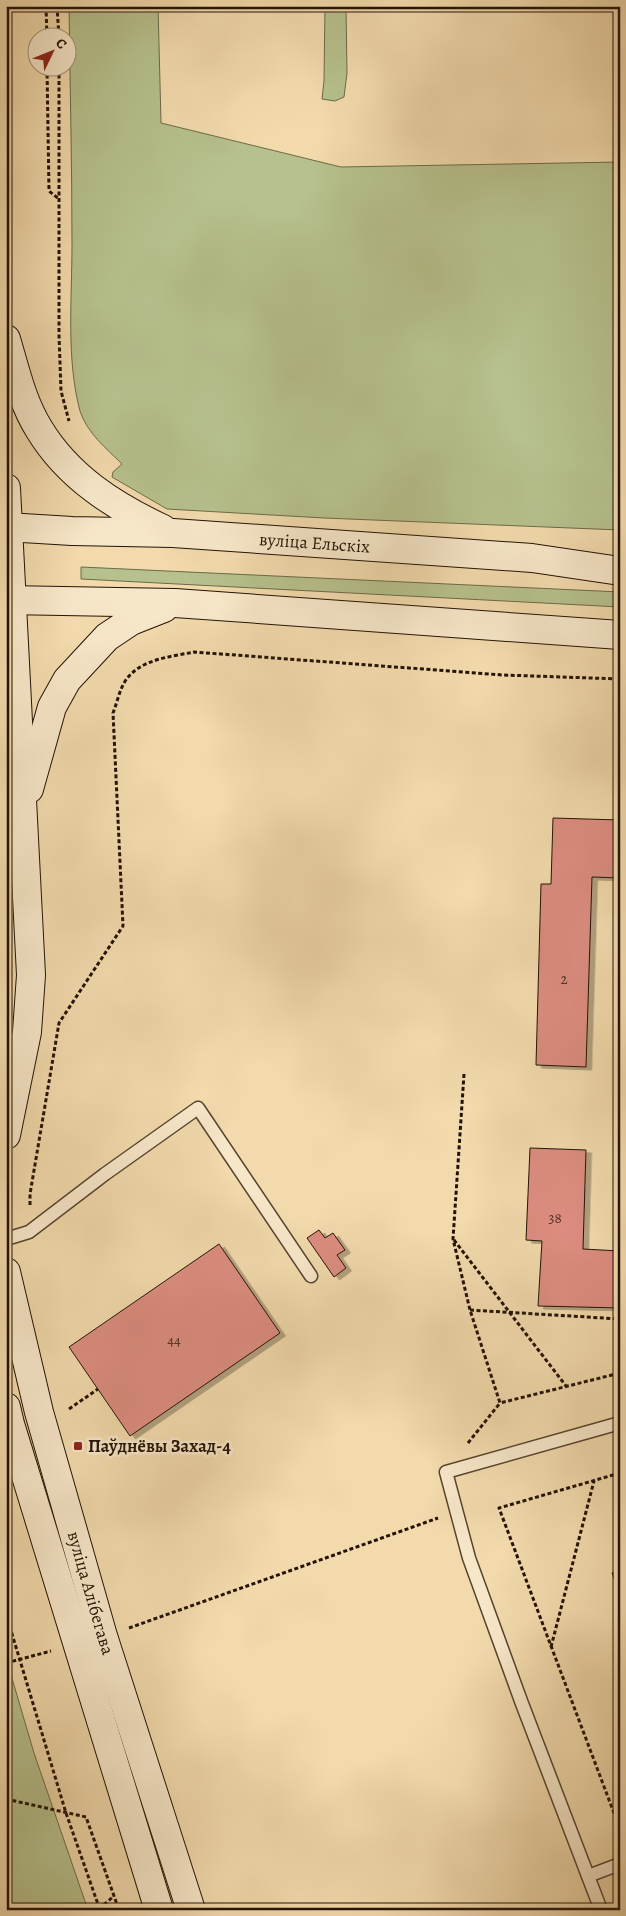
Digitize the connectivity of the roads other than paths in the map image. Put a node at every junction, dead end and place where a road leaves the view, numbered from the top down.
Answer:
1 (6, 339) edge
2 (6, 488) edge
3 (7, 527) edge
4 (173, 534) junction
5 (620, 570) edge
6 (9, 600) edge
7 (175, 603) junction
8 (620, 634) edge
9 (22, 814) junction
10 (6, 1135) edge
11 (6, 1239) edge
12 (6, 1272) edge
13 (311, 1276) dead end
14 (6, 1407) edge
15 (620, 1423) edge
16 (620, 1864) edge
17 (588, 1876) junction
18 (159, 1910) edge
19 (191, 1910) edge
20 (601, 1910) edge

1 - 4 main road
2 - 3 main road
3 - 4 main road, вуліца Ельскіх
3 - 6 main road
4 - 5 main road, вуліца Ельскіх
6 - 7 main road
6 - 9 main road
7 - 8 main road
7 - 9 main road
9 - 10 main road
11 - 13 lane
12 - 19 main road, вуліца Алібегава
14 - 18 main road, вуліца Алібегава
15 - 17 lane
16 - 17 lane
17 - 20 lane

